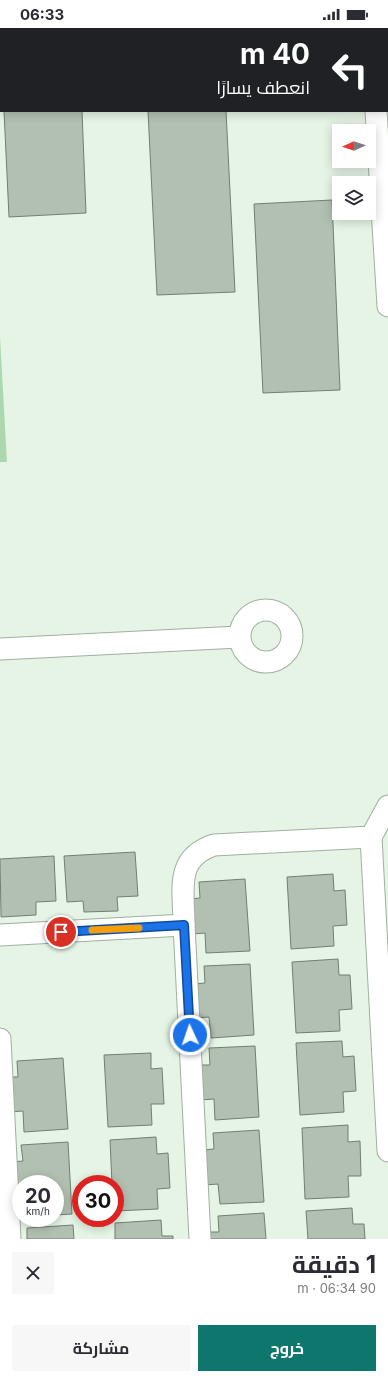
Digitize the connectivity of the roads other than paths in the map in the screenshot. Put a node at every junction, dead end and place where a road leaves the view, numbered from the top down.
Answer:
1 (376, 112) edge
2 (383, 148) edge
3 (388, 303) edge
4 (388, 306) edge
5 (239, 637) dead end
6 (0, 649) edge
7 (388, 806) edge
8 (371, 837) junction
9 (381, 909) edge
10 (184, 925) junction
11 (0, 935) edge
12 (0, 1039) edge
13 (388, 1152) edge
14 (10, 1239) edge
15 (200, 1239) edge

1 - 2 street
2 - 3 street
3 - 4 street
5 - 6 street
7 - 8 street
8 - 9 street
8 - 10 street
9 - 13 street
10 - 11 street
10 - 15 street
12 - 14 street

